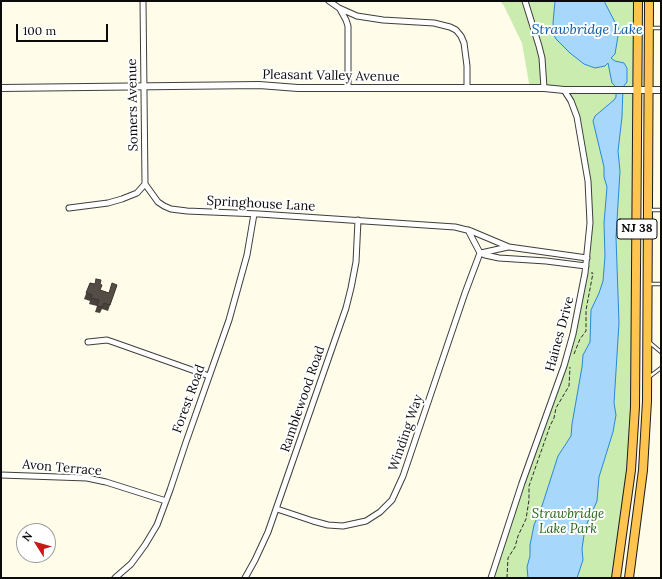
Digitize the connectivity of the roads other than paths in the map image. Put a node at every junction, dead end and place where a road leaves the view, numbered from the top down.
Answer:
1 (143, 1) edge
2 (329, 1) edge
3 (525, 1) edge
4 (638, 1) edge
5 (649, 1) edge
6 (339, 8) junction
7 (649, 28) junction
8 (661, 28) edge
9 (144, 87) junction
10 (348, 87) junction
11 (1, 88) edge
12 (468, 88) junction
13 (544, 88) junction
14 (564, 90) junction
15 (637, 90) junction
16 (649, 90) junction
17 (661, 90) edge
18 (145, 184) junction
19 (69, 208) dead end
20 (648, 210) junction
21 (661, 210) edge
22 (254, 214) junction
23 (358, 220) junction
24 (468, 230) junction
25 (509, 247) junction
26 (480, 253) junction
27 (587, 258) junction
28 (586, 269) junction
29 (648, 284) junction
30 (661, 284) edge
31 (648, 340) junction
32 (88, 342) dead end
33 (661, 352) edge
34 (661, 368) edge
35 (209, 376) junction
36 (648, 379) junction
37 (1, 474) edge
38 (166, 501) junction
39 (277, 509) junction
40 (115, 578) edge
41 (245, 578) edge
42 (491, 578) edge
43 (616, 578) edge
44 (629, 578) edge

1 - 9 street, Somers Avenue
2 - 6 street
3 - 13 street
4 - 15 highway, NJ 38
5 - 7 highway, NJ 38
6 - 10 street
6 - 12 street
7 - 8 lane
7 - 16 highway, NJ 38
9 - 10 street, Pleasant Valley Avenue
9 - 11 street, Pleasant Valley Avenue
9 - 18 street, Somers Avenue
10 - 12 street, Pleasant Valley Avenue
12 - 13 street, Pleasant Valley Avenue
13 - 14 street, Pleasant Valley Avenue
14 - 15 street, Pleasant Valley Avenue
14 - 27 street, Haines Drive
15 - 16 street, Pleasant Valley Avenue
15 - 43 highway, NJ 38
16 - 17 street, Pleasant Valley Avenue
16 - 20 highway, NJ 38
18 - 19 street
18 - 22 street, Springhouse Lane
20 - 21 lane
20 - 29 highway, NJ 38
22 - 23 street, Springhouse Lane
22 - 35 street, Forest Road
23 - 24 street, Springhouse Lane
23 - 39 street, Ramblewood Road
24 - 25 street, Springhouse Lane
24 - 26 street
25 - 26 street, Springhouse Lane
25 - 27 street, Springhouse Lane
26 - 28 street
26 - 39 street, Winding Way
27 - 28 street, Haines Drive
28 - 42 street, Haines Drive
29 - 30 lane
29 - 31 highway, NJ 38
31 - 33 lane
31 - 36 highway, NJ 38
32 - 35 street
34 - 36 lane
35 - 38 street, Forest Road
36 - 44 highway, NJ 38
37 - 38 street, Avon Terrace
38 - 40 street, Forest Road
39 - 41 street, Ramblewood Road

